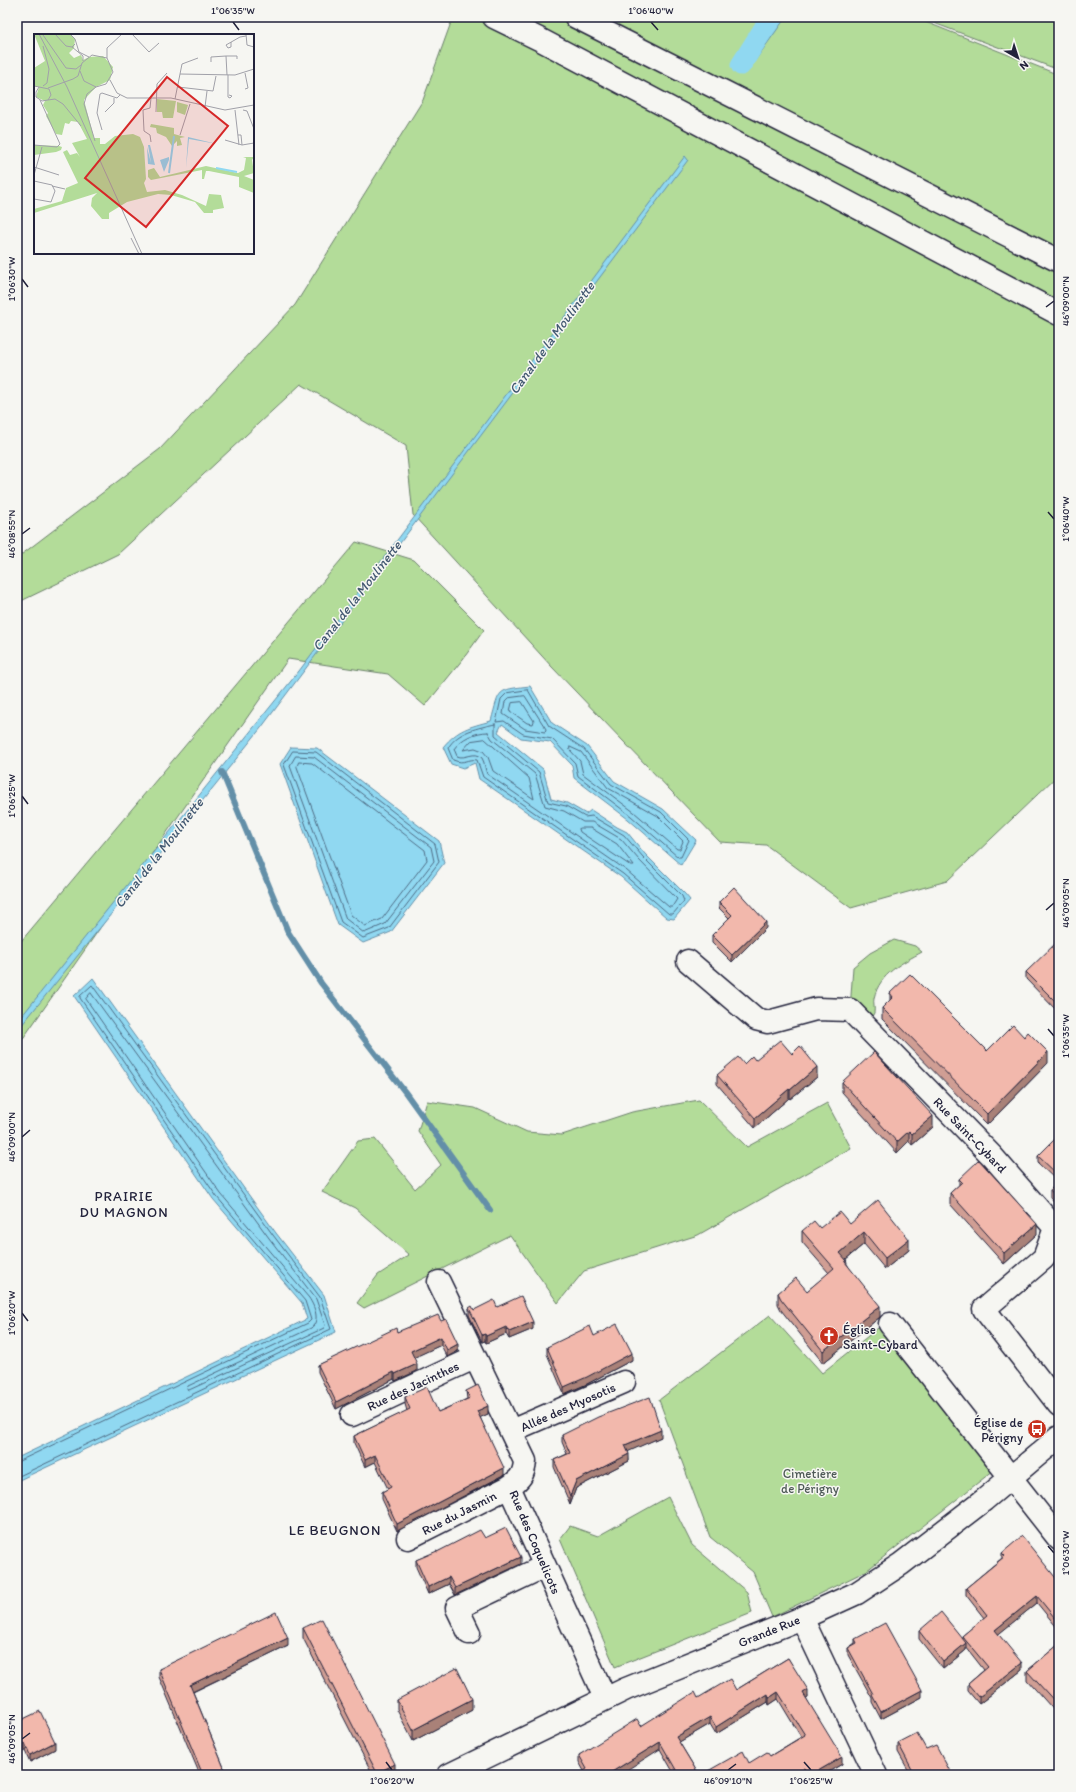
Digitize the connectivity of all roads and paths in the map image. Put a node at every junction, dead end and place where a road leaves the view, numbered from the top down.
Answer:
1 (494, 17) edge
2 (576, 17) edge
3 (1059, 261) edge
4 (1057, 313) edge
5 (688, 961) dead end
6 (439, 1282) dead end
7 (890, 1324) dead end
8 (474, 1358) junction
9 (624, 1382) dead end
10 (1059, 1406) edge
11 (352, 1415) dead end
12 (511, 1431) junction
13 (1059, 1437) edge
14 (1011, 1478) junction
15 (509, 1487) junction
16 (408, 1538) dead end
17 (1059, 1539) edge
18 (545, 1566) junction
19 (802, 1618) junction
20 (469, 1633) dead end
21 (605, 1698) junction
22 (449, 1775) edge
23 (876, 1775) edge

1 - 4 main road
2 - 3 main road
5 - 10 main road, Rue Saint-Cybard
6 - 8 main road, Rue des Coquelicots
7 - 14 main road
8 - 11 main road, Rue des Jacinthes
8 - 12 main road, Rue des Coquelicots
9 - 12 main road, Allée des Myosotis
12 - 15 main road, Rue des Coquelicots
13 - 14 main road, Grande Rue
14 - 17 main road
14 - 19 main road, Grande Rue
15 - 16 main road, Rue du Jasmin
15 - 18 main road, Rue des Coquelicots
18 - 20 main road
18 - 21 main road, Rue des Coquelicots
19 - 21 main road, Grande Rue
19 - 23 main road
21 - 22 main road, Grande Rue

